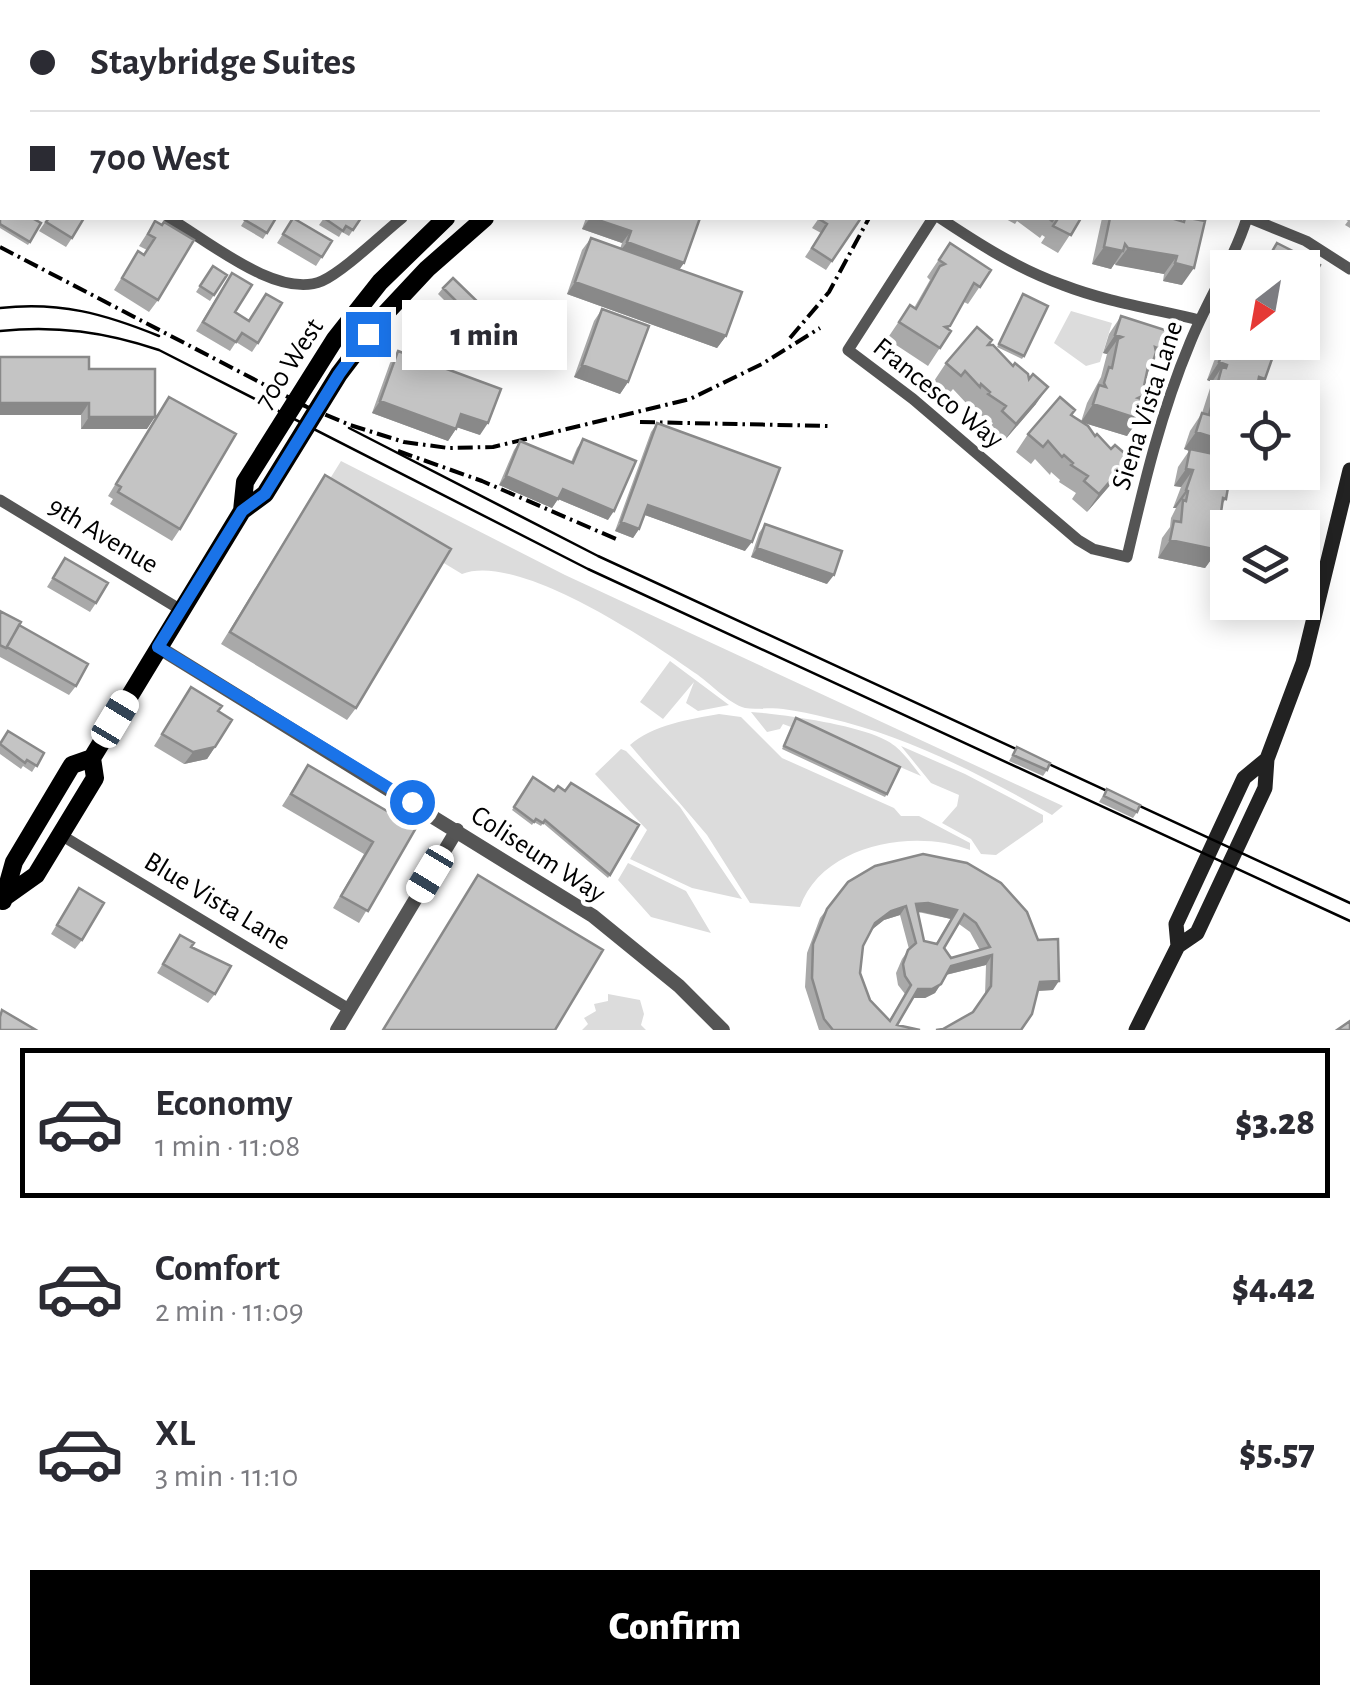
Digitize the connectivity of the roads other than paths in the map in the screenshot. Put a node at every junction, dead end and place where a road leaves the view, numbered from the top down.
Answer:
1 (172, 220) edge
2 (400, 220) edge
3 (444, 220) edge
4 (484, 220) edge
5 (935, 220) edge
6 (939, 220) edge
7 (1247, 220) edge
8 (1253, 220) edge
9 (1350, 269) edge
10 (1199, 320) junction
11 (1350, 470) edge
12 (0, 500) edge
13 (242, 511) junction
14 (1127, 557) joint
15 (181, 610) junction
16 (158, 647) junction
17 (92, 758) junction
18 (457, 830) junction
19 (61, 834) junction
20 (3, 902) edge
21 (348, 1009) junction
22 (337, 1030) edge
23 (723, 1030) edge
24 (1136, 1030) edge

1 - 2 street
3 - 13 main road, 700 West
4 - 13 main road, 700 West
5 - 14 street, Francesco Way
6 - 10 street
7 - 10 street, Siena Vista Lane
8 - 9 street
10 - 14 street, Siena Vista Lane
11 - 24 main road
12 - 15 street, 9th Avenue
13 - 15 main road, 700 West
15 - 16 main road, 700 West
16 - 17 main road, 700 West
16 - 18 street, Coliseum Way
17 - 19 main road, 700 West
17 - 20 main road, 700 West
18 - 21 street
18 - 23 street, Coliseum Way
19 - 20 main road, 700 West
19 - 21 street, Blue Vista Lane
21 - 22 street

